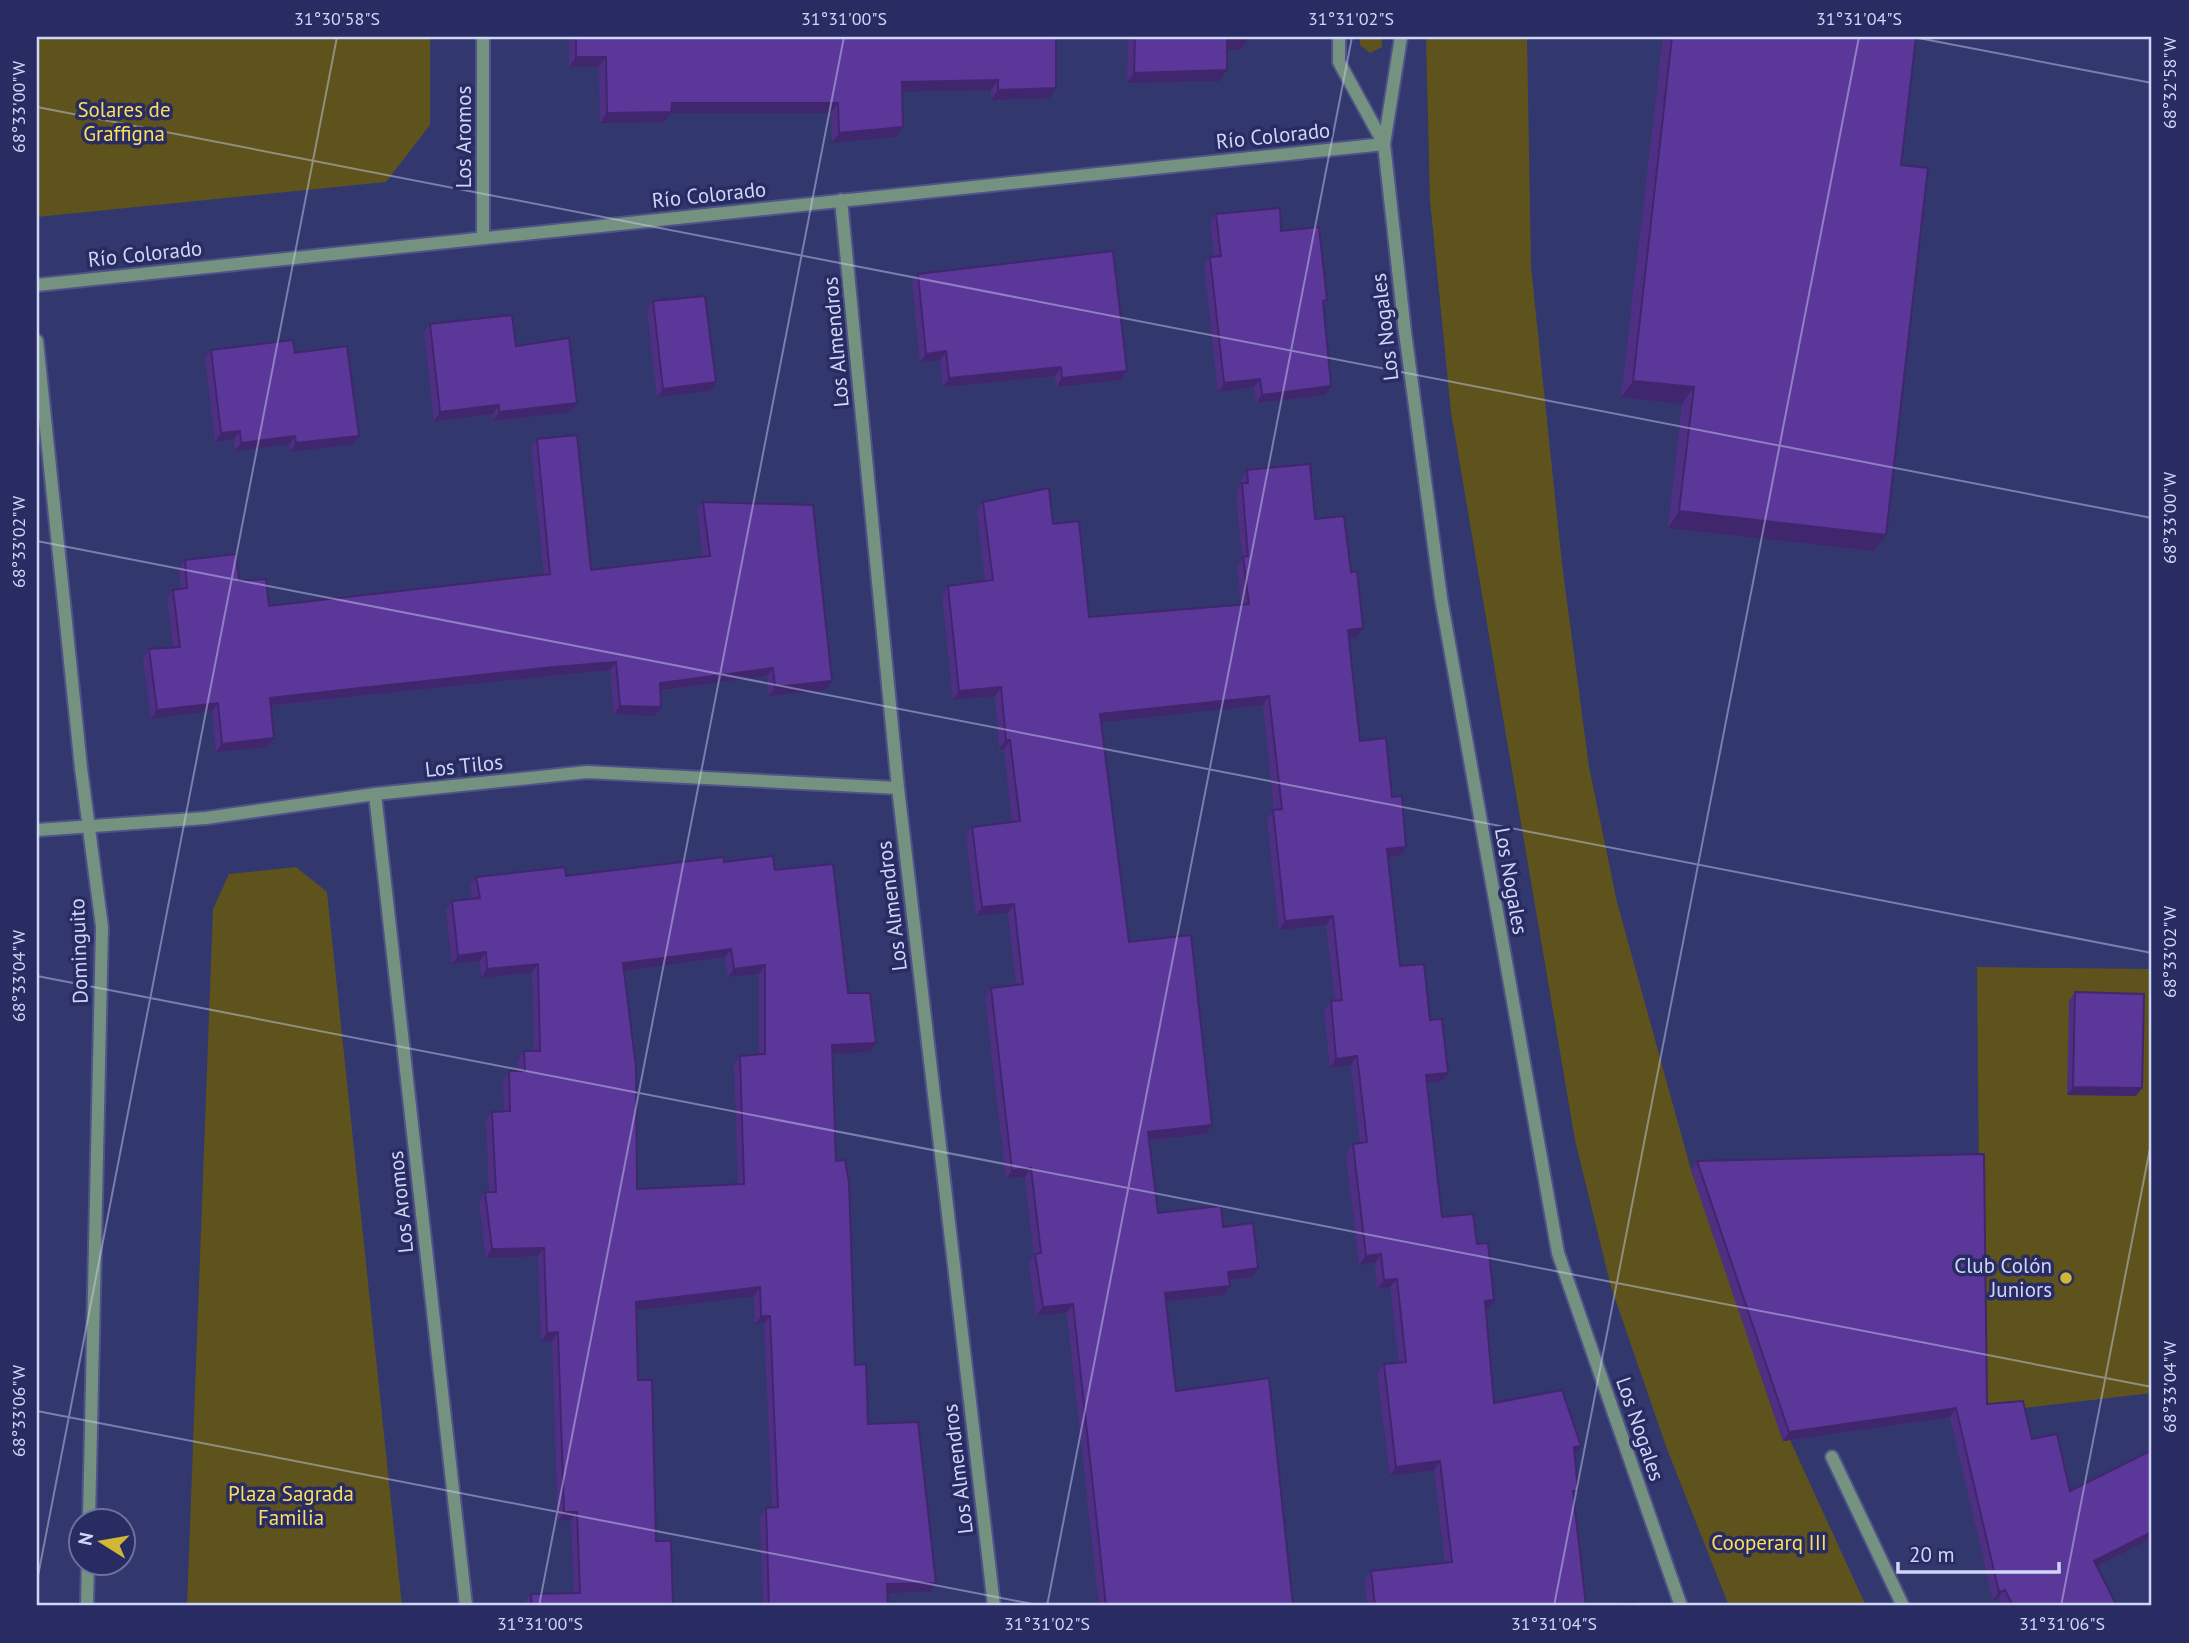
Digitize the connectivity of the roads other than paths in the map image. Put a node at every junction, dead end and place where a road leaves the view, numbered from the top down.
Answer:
1 (483, 37) edge
2 (1339, 37) edge
3 (1401, 37) edge
4 (1384, 144) junction
5 (841, 200) junction
6 (483, 238) junction
7 (37, 285) edge
8 (37, 341) edge
9 (898, 788) junction
10 (375, 794) junction
11 (88, 825) junction
12 (37, 830) edge
13 (1832, 1457) dead end
14 (89, 1506) edge
15 (88, 1576) edge
16 (87, 1606) edge
17 (466, 1606) edge
18 (994, 1606) edge
19 (1681, 1606) edge
20 (1903, 1606) edge

1 - 6 street, Los Aromos
2 - 4 street, Los Nogales
3 - 4 street, Los Nogales
4 - 5 street, Río Colorado
4 - 19 street, Los Nogales
5 - 6 street, Río Colorado
5 - 9 street, Los Almendros
6 - 7 street, Río Colorado
8 - 11 street, Dominguito
9 - 10 street, Los Tilos
9 - 18 street, Los Almendros
10 - 11 street, Los Tilos
10 - 17 street, Los Aromos
11 - 12 street, Los Tilos
11 - 14 street, Dominguito
13 - 20 street
15 - 16 street

